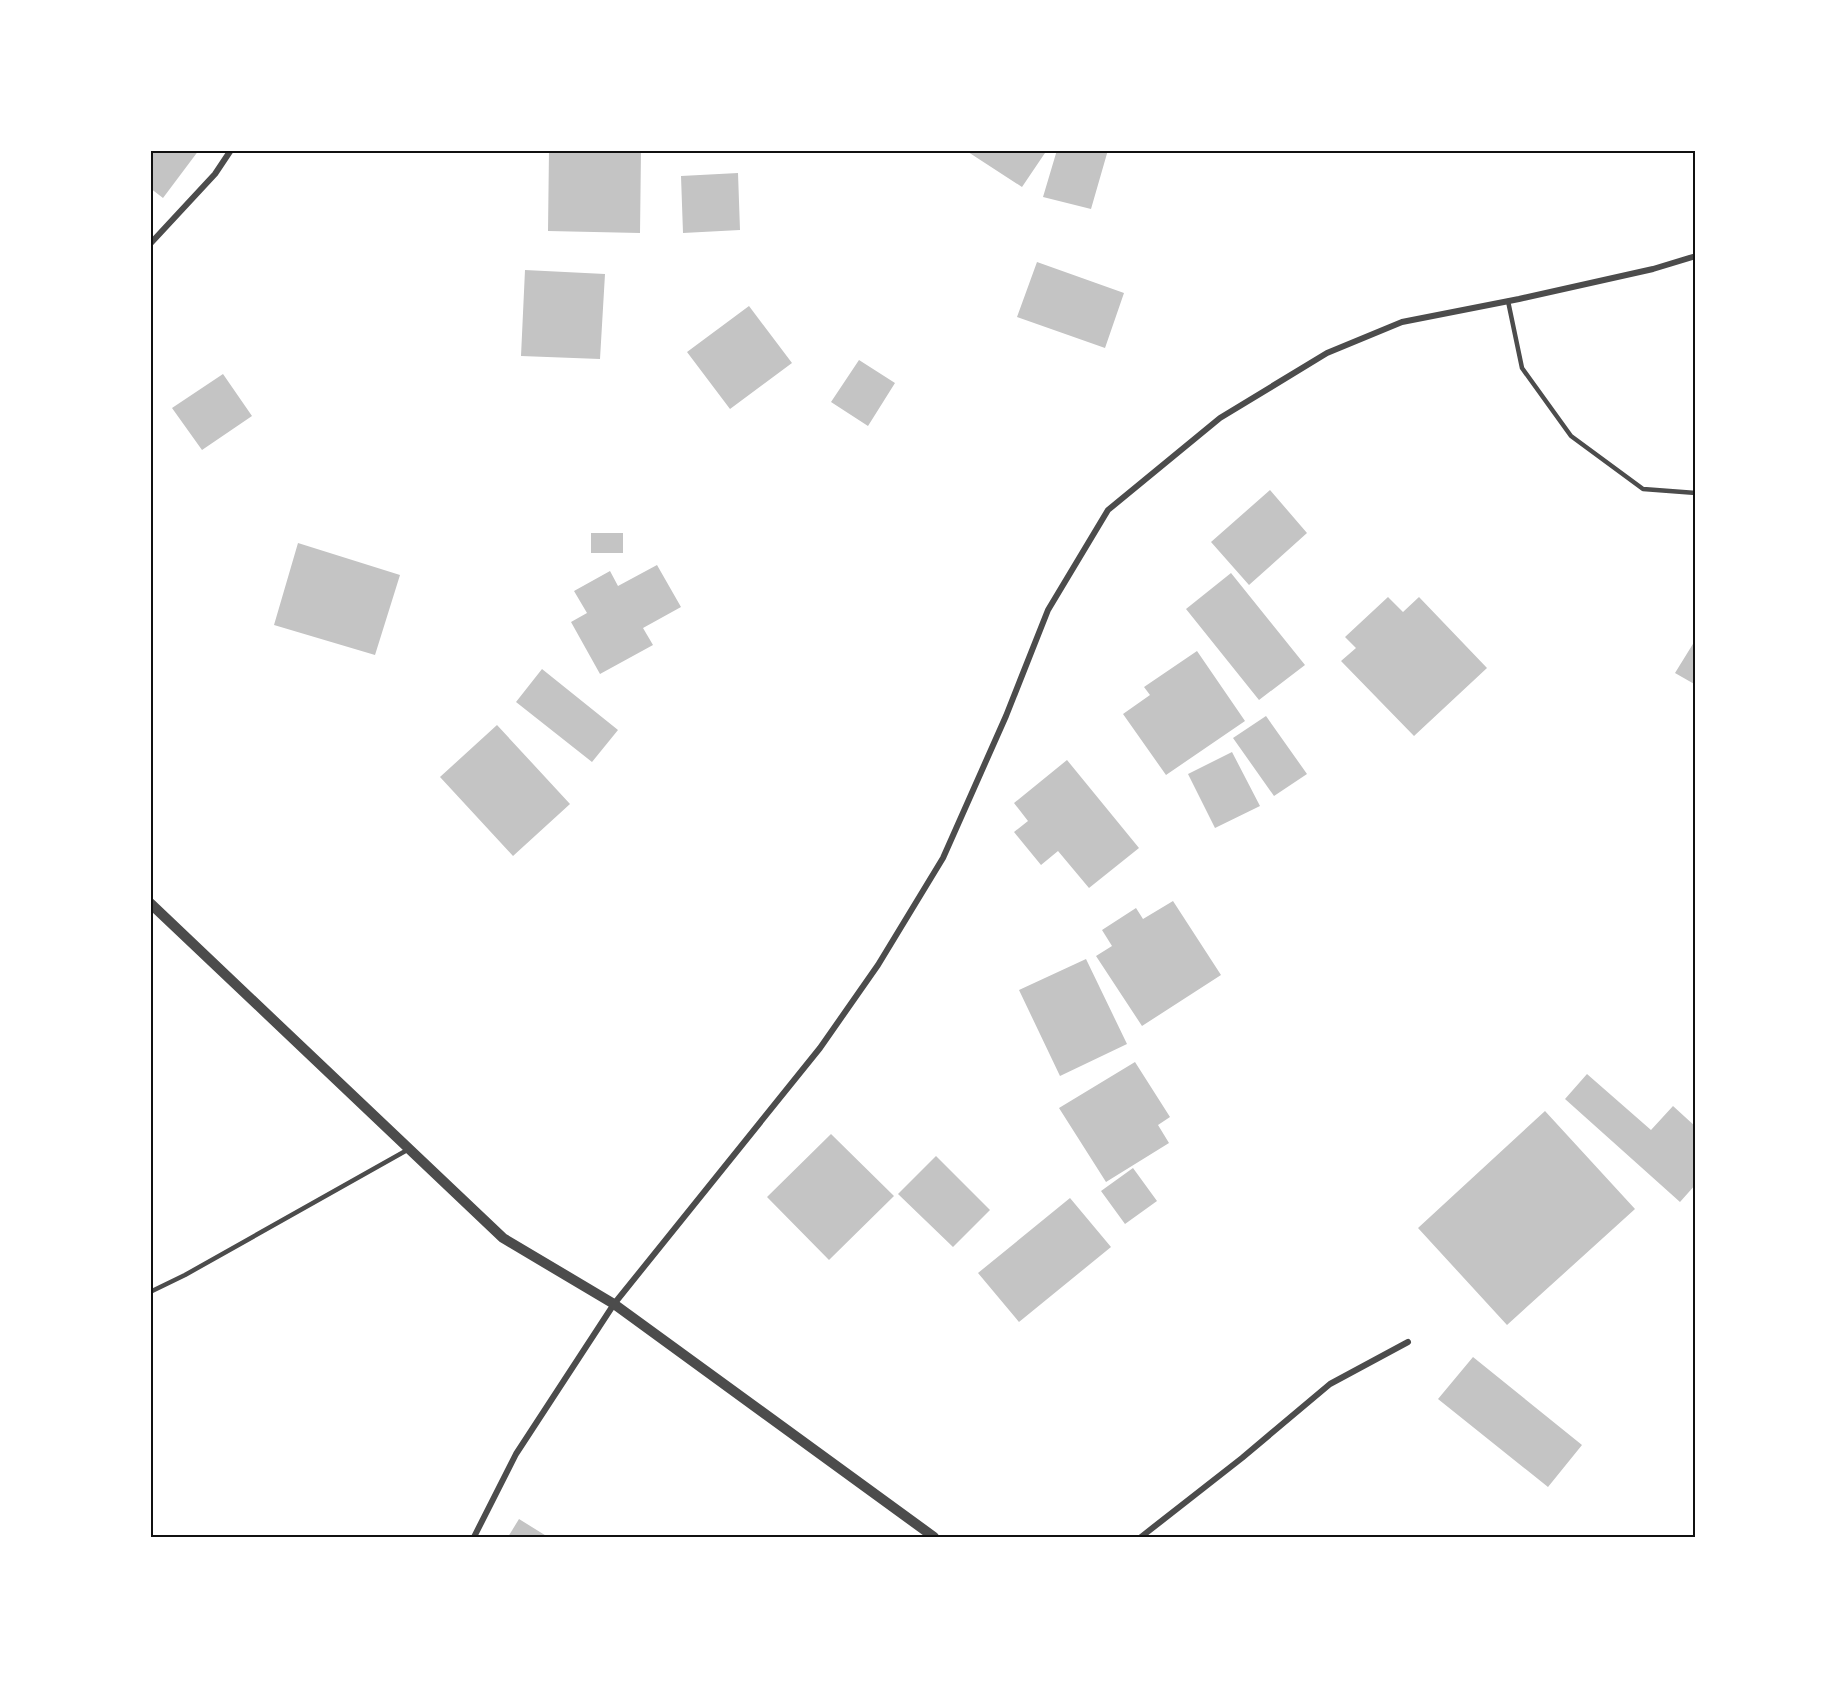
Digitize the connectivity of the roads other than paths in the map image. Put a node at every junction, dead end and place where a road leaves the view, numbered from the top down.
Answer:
1 (231, 150) edge
2 (150, 244) edge
3 (1696, 256) edge
4 (1508, 301) junction
5 (1696, 493) edge
6 (150, 903) edge
7 (409, 1149) junction
8 (150, 1292) edge
9 (614, 1304) junction
10 (1408, 1342) dead end
11 (474, 1537) edge
12 (934, 1537) edge
13 (1141, 1537) edge

1 - 2 street
3 - 4 street
4 - 5 lane
4 - 9 street
6 - 7 street
7 - 8 lane
7 - 9 street
9 - 11 street
9 - 12 street
10 - 13 street

